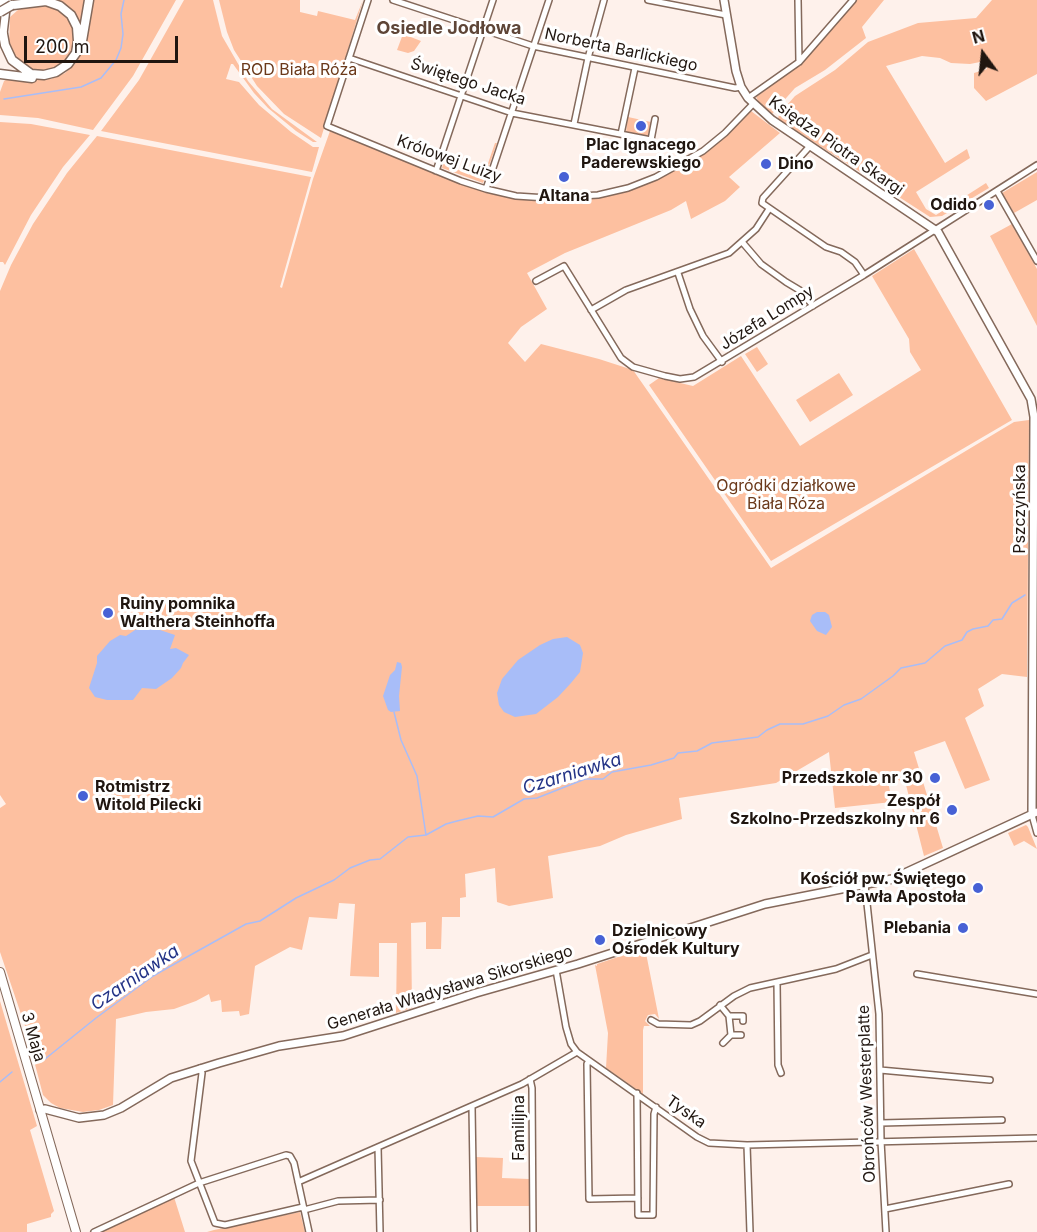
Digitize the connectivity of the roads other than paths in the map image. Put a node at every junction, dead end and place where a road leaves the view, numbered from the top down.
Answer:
1 (1, 0) edge
2 (22, 0) edge
3 (89, 0) edge
4 (368, 0) edge
5 (393, 0) edge
6 (493, 0) edge
7 (549, 0) edge
8 (604, 0) edge
9 (648, 0) edge
10 (724, 0) edge
11 (795, 0) edge
12 (853, 0) edge
13 (11, 3) edge
14 (0, 5) edge
15 (0, 12) edge
16 (726, 15) junction
17 (483, 30) junction
18 (3, 34) joint
19 (533, 46) junction
20 (349, 58) junction
21 (588, 58) junction
22 (799, 62) junction
23 (635, 68) junction
24 (0, 74) edge
25 (741, 87) junction
26 (461, 94) junction
27 (751, 101) junction
28 (512, 113) junction
29 (656, 118) dead end
30 (574, 124) junction
31 (621, 134) junction
32 (810, 146) junction
33 (1037, 165) edge
34 (436, 171) junction
35 (486, 189) junction
36 (997, 191) junction
37 (769, 209) junction
38 (936, 229) junction
39 (743, 243) junction
40 (1037, 261) edge
41 (678, 273) junction
42 (864, 275) junction
43 (536, 281) dead end
44 (813, 306) junction
45 (591, 310) junction
46 (722, 362) junction
47 (1034, 814) edge
48 (1037, 833) edge
49 (865, 885) junction
50 (872, 955) junction
51 (556, 970) junction
52 (0, 972) edge
53 (917, 974) dead end
54 (777, 982) junction
55 (1037, 994) edge
56 (720, 1005) junction
57 (729, 1017) junction
58 (651, 1020) dead end
59 (743, 1021) dead end
60 (731, 1035) junction
61 (741, 1035) dead end
62 (723, 1043) dead end
63 (577, 1052) junction
64 (589, 1061) junction
65 (200, 1068) junction
66 (880, 1071) junction
67 (781, 1073) dead end
68 (530, 1079) junction
69 (990, 1080) dead end
70 (637, 1093) junction
71 (472, 1107) junction
72 (656, 1107) junction
73 (40, 1110) junction
74 (1002, 1119) dead end
75 (881, 1123) junction
76 (1037, 1138) edge
77 (881, 1142) junction
78 (747, 1145) junction
79 (378, 1147) junction
80 (298, 1182) junction
81 (199, 1183) junction
82 (1010, 1184) dead end
83 (638, 1198) junction
84 (380, 1200) junction
85 (304, 1208) junction
86 (885, 1209) junction
87 (76, 1232) edge
88 (94, 1232) edge
89 (309, 1232) edge
90 (380, 1232) edge
91 (474, 1232) edge
92 (533, 1232) edge
93 (750, 1232) edge
94 (886, 1232) edge

1 - 14 street
2 - 13 main road
3 - 24 main road
4 - 20 street
5 - 17 street, Norberta Barlickiego
6 - 17 street
7 - 19 street
8 - 21 street
9 - 16 street
10 - 16 street, Księdza Piotra Skargi
11 - 22 street
12 - 22 street, Królowej Luizy
13 - 15 main road, bridge
13 - 18 street
13 - 18 main road
16 - 25 street, Księdza Piotra Skargi
17 - 19 street, Norberta Barlickiego
17 - 26 street
19 - 21 street, Norberta Barlickiego
19 - 28 street
20 - 26 street, Świętego Jacka
20 - 34 street, Królowej Luizy
21 - 23 street, Norberta Barlickiego
21 - 30 street
22 - 27 street, Królowej Luizy
23 - 25 street, Norberta Barlickiego
23 - 31 street
25 - 27 street, Księdza Piotra Skargi
26 - 28 street, Świętego Jacka
26 - 34 street
27 - 32 street, Księdza Piotra Skargi
27 - 35 street, Królowej Luizy
28 - 30 street, Świętego Jacka
28 - 35 street
29 - 31 street, Świętego Jacka
30 - 31 street, Świętego Jacka
32 - 37 street
32 - 38 street, Księdza Piotra Skargi
33 - 36 street, Józefa Lompy
34 - 35 street, Królowej Luizy
36 - 38 street, Józefa Lompy
36 - 40 street
37 - 39 street
37 - 42 street
38 - 42 street, Józefa Lompy
38 - 47 street, Pszczyńska
39 - 41 street
39 - 44 street
41 - 45 street
41 - 46 street
42 - 44 street, Józefa Lompy
43 - 45 street, Józefa Lompy
44 - 46 street, Józefa Lompy
45 - 46 street, Józefa Lompy
47 - 48 street
47 - 49 street, Generała Władysława Sikorskiego
49 - 50 street, Obrońców Westerplatte
49 - 51 street, Generała Władysława Sikorskiego
50 - 54 street
50 - 66 street, Obrońców Westerplatte
51 - 63 street
51 - 65 street, Generała Władysława Sikorskiego
52 - 73 main road, 3 Maja
53 - 55 street
54 - 56 street
54 - 67 street
56 - 57 street
56 - 58 street
57 - 59 street
57 - 60 street
60 - 61 street
60 - 62 street
63 - 64 street, Tyska
63 - 68 street, Familijna
64 - 70 street, Tyska
64 - 83 street
65 - 73 street, Generała Władysława Sikorskiego
65 - 81 street
66 - 69 street
66 - 75 street, Obrońców Westerplatte
68 - 71 street
68 - 92 street, Familijna
70 - 72 street, Tyska
70 - 83 street
71 - 79 street
71 - 91 street
72 - 78 street, Tyska
72 - 83 street
73 - 87 main road, 3 Maja
74 - 75 street
75 - 77 street, Obrońców Westerplatte
76 - 77 street, Tyska
77 - 78 street, Tyska
77 - 86 street, Obrońców Westerplatte
78 - 93 street
79 - 80 street
79 - 84 street
80 - 81 street
80 - 85 street
81 - 85 street
81 - 88 street
82 - 86 street
84 - 85 street
84 - 90 street
85 - 89 street
86 - 94 street, Obrońców Westerplatte

